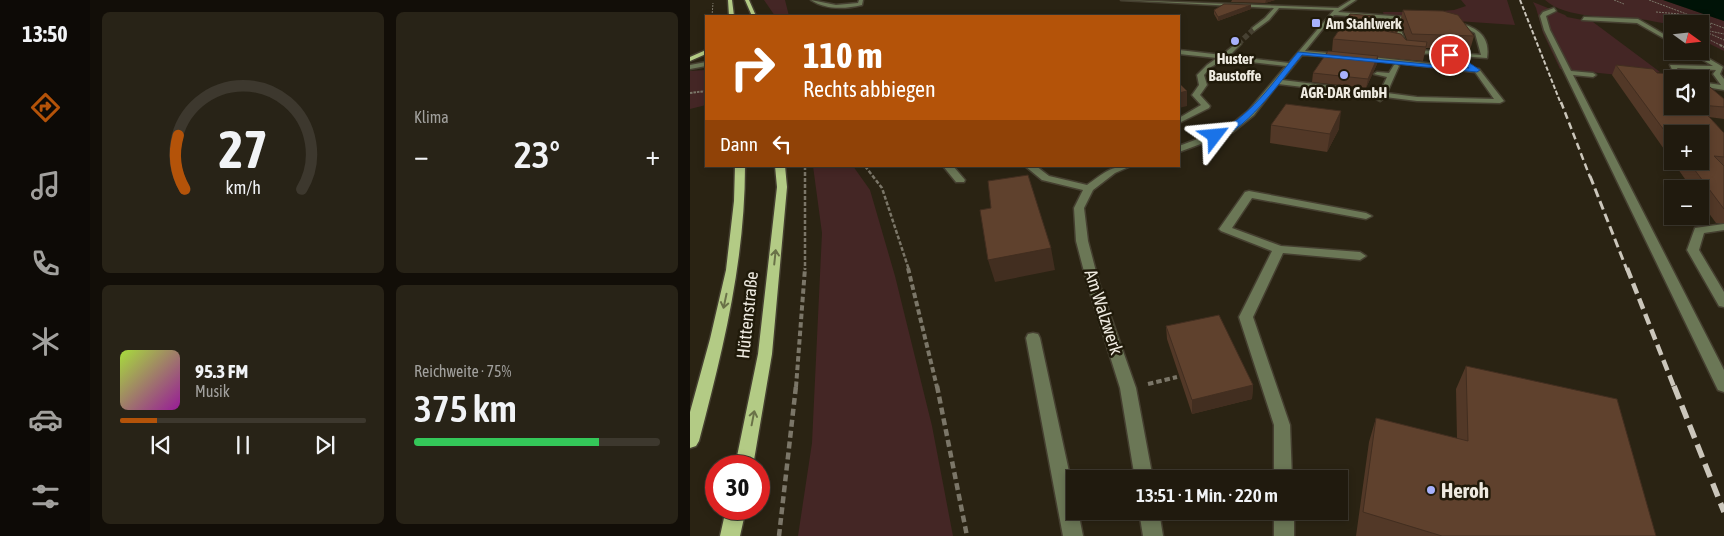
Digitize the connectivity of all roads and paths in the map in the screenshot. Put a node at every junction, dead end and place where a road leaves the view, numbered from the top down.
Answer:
1 (713, 0) edge
2 (730, 0) edge
3 (747, 0) edge
4 (813, 0) edge
5 (861, 0) edge
6 (1123, 0) edge
7 (1649, 0) edge
8 (1342, 1) edge
9 (1352, 1) edge
10 (1278, 6) junction
11 (1554, 10) dead end
12 (1335, 11) junction
13 (712, 15) edge
14 (732, 15) edge
15 (754, 15) edge
16 (1689, 15) edge
17 (1394, 18) junction
18 (1584, 19) dead end
19 (1428, 20) edge
20 (1444, 21) edge
21 (1709, 23) edge
22 (1724, 28) edge
23 (1254, 29) tunnel mouth
24 (1709, 31) edge
25 (1709, 33) edge
26 (1724, 34) edge
27 (1664, 37) edge
28 (1709, 40) edge
29 (1724, 40) edge
30 (1394, 43) edge
31 (1238, 44) tunnel mouth
32 (1402, 44) junction
33 (1724, 48) edge
34 (705, 52) edge
35 (1180, 52) edge
36 (1300, 53) junction
37 (1325, 55) junction
38 (1462, 56) junction
39 (1224, 57) junction
40 (1345, 57) edge
41 (705, 58) edge
42 (1354, 58) edge
43 (690, 60) edge
44 (1707, 60) edge
45 (705, 64) edge
46 (1291, 65) junction
47 (1396, 66) junction
48 (690, 67) edge
49 (1442, 67) junction
50 (1722, 68) edge
51 (1477, 70) junction
52 (1674, 70) edge
53 (1569, 73) junction
54 (1377, 74) edge
55 (1592, 75) dead end
56 (1392, 76) junction
57 (1276, 82) junction
58 (1291, 84) junction
59 (1724, 84) edge
60 (1709, 86) edge
61 (1724, 88) edge
62 (705, 91) edge
63 (1447, 92) dead end
64 (690, 93) edge
65 (1383, 94) junction
66 (1180, 120) edge
67 (1180, 149) edge
68 (740, 167) edge
69 (780, 167) edge
70 (805, 167) edge
71 (866, 167) edge
72 (949, 167) edge
73 (1031, 167) edge
74 (1123, 167) edge
75 (960, 180) dead end
76 (1089, 188) junction
77 (1366, 216) dead end
78 (1724, 227) edge
79 (1279, 249) junction
80 (1360, 256) dead end
81 (1724, 303) edge
82 (1033, 338) dead end
83 (1177, 377) dead end
84 (1724, 386) edge
85 (1128, 388) junction
86 (690, 441) edge
87 (746, 455) edge
88 (1142, 470) edge
89 (1283, 470) edge
90 (734, 520) edge
91 (1150, 520) edge
92 (1284, 520) edge
93 (730, 536) edge
94 (778, 536) edge
95 (966, 536) edge
96 (1073, 536) edge
97 (1153, 536) edge
98 (1284, 536) edge

1 - 13 path
2 - 14 main road
3 - 15 main road
4 - 5 street
6 - 10 street
7 - 16 path
8 - 9 street
9 - 12 street
10 - 12 street
10 - 23 street
11 - 53 street
12 - 17 street
12 - 36 street
17 - 19 street
17 - 32 street
18 - 27 street
20 - 38 street
21 - 22 path
24 - 26 path
25 - 29 path
28 - 33 path
30 - 32 street
31 - 39 street
32 - 38 street
34 - 43 main road
35 - 39 street
36 - 37 street
36 - 46 street
37 - 40 street
37 - 47 street
38 - 51 street
39 - 46 street
39 - 66 street
41 - 43 street
42 - 49 street
44 - 50 street
45 - 48 street
46 - 57 street
47 - 49 street
47 - 56 street
49 - 51 street
50 - 52 street
50 - 59 street
51 - 65 street
53 - 55 street
53 - 84 street
54 - 56 street
56 - 65 street
57 - 58 street
57 - 67 street
58 - 65 street
58 - 65 street
60 - 61 street
62 - 64 path
63 - 65 street
68 -> 86 main road, Hüttenstraße
87 -> 69 main road, Hüttenstraße
70 - 94 path
71 - 95 path
72 - 75 street
73 - 76 street
74 - 76 street
76 - 85 street, Am Walzwerk
77 - 79 street
78 - 81 street
79 - 80 street
79 - 89 street
82 - 96 street
83 - 85 path
85 - 88 street, Am Walzwerk
90 - 93 main road
91 - 97 street
92 - 98 street

